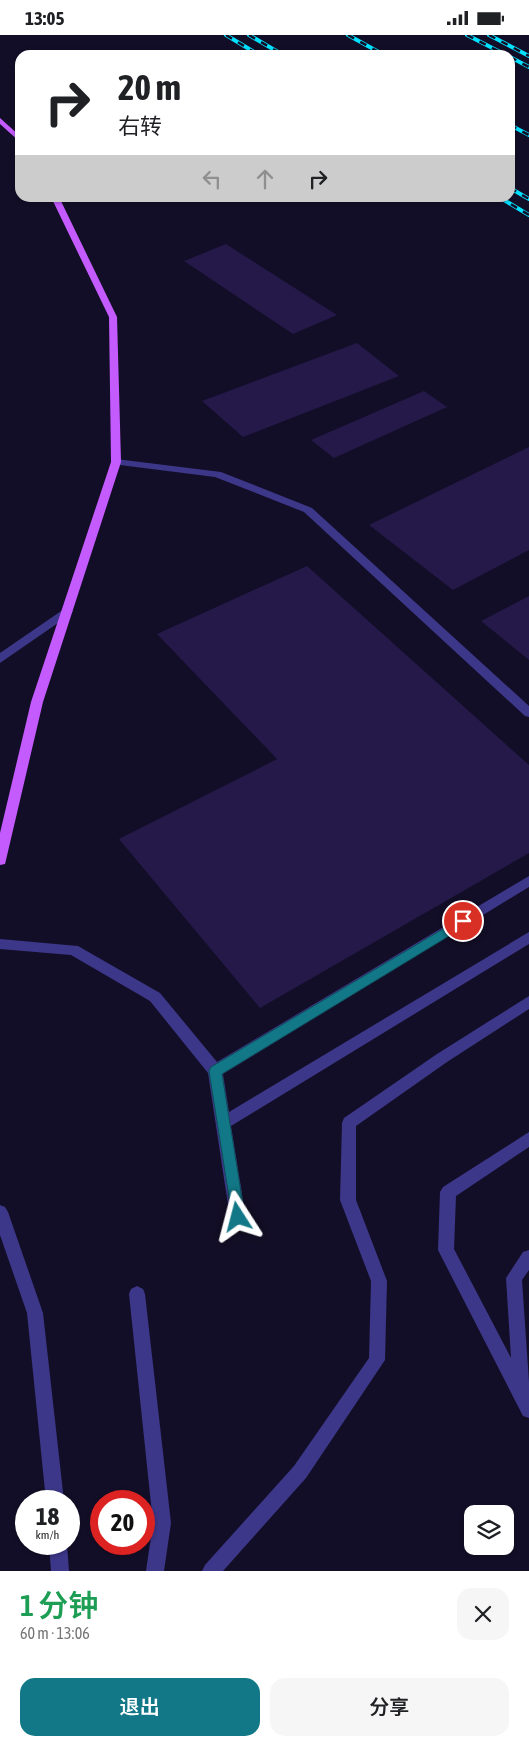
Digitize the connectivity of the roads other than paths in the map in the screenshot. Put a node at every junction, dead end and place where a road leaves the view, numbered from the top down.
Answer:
1 (0, 120) edge
2 (15, 135) edge
3 (57, 202) edge
4 (116, 462) junction
5 (67, 611) junction
6 (0, 659) edge
7 (529, 713) edge
8 (0, 860) edge
9 (529, 881) edge
10 (529, 937) edge
11 (0, 944) edge
12 (529, 1001) edge
13 (215, 1071) junction
14 (223, 1123) junction
15 (529, 1139) edge
16 (0, 1212) edge
17 (238, 1217) dead end
18 (529, 1257) edge
19 (137, 1294) dead end
20 (522, 1393) junction
21 (529, 1410) edge
22 (54, 1490) edge
23 (59, 1555) edge
24 (60, 1571) edge
25 (155, 1571) edge
26 (210, 1571) edge

1 - 2 main road
3 - 4 main road
4 - 5 main road
4 - 7 street
5 - 6 street
5 - 8 main road
9 - 13 street
10 - 14 street
11 - 13 street
12 - 26 street
13 - 14 street
14 - 17 street
15 - 20 street
16 - 22 street
18 - 20 street
19 - 25 street
20 - 21 street
23 - 24 street

